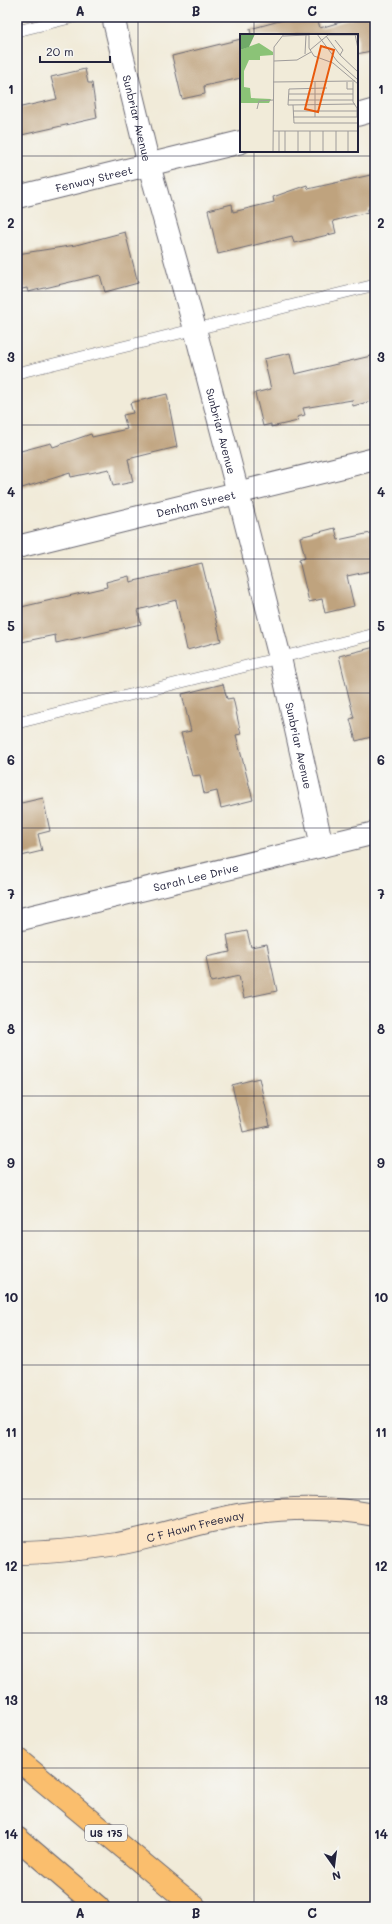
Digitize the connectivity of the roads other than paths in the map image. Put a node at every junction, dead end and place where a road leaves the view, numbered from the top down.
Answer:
1 (74, 17) edge
2 (113, 17) edge
3 (17, 31) edge
4 (375, 110) edge
5 (358, 115) edge
6 (240, 142) edge
7 (149, 164) junction
8 (17, 197) edge
9 (375, 285) edge
10 (195, 329) junction
11 (17, 373) edge
12 (375, 459) edge
13 (238, 493) junction
14 (17, 547) edge
15 (375, 634) edge
16 (280, 658) junction
17 (17, 723) edge
18 (375, 833) edge
19 (322, 846) junction
20 (17, 920) edge
21 (375, 1515) edge
22 (17, 1554) edge
23 (17, 1759) edge
24 (17, 1838) edge
25 (98, 1907) edge
26 (195, 1907) edge

1 - 3 lane
2 - 7 street, Sunbriar Avenue
4 - 5 street
6 - 7 street, Fenway Street
7 - 8 street, Fenway Street
7 - 10 street, Sunbriar Avenue
9 - 10 lane
10 - 11 lane
10 - 13 street, Sunbriar Avenue
12 - 13 street, Denham Street
13 - 14 street, Denham Street
13 - 16 street, Sunbriar Avenue
15 - 16 lane
16 - 17 lane
16 - 19 street, Sunbriar Avenue
18 - 19 street, Sarah Lee Drive
19 - 20 street, Sarah Lee Drive
21 - 22 main road, C F Hawn Freeway
23 - 26 highway, US 175
24 - 25 highway

